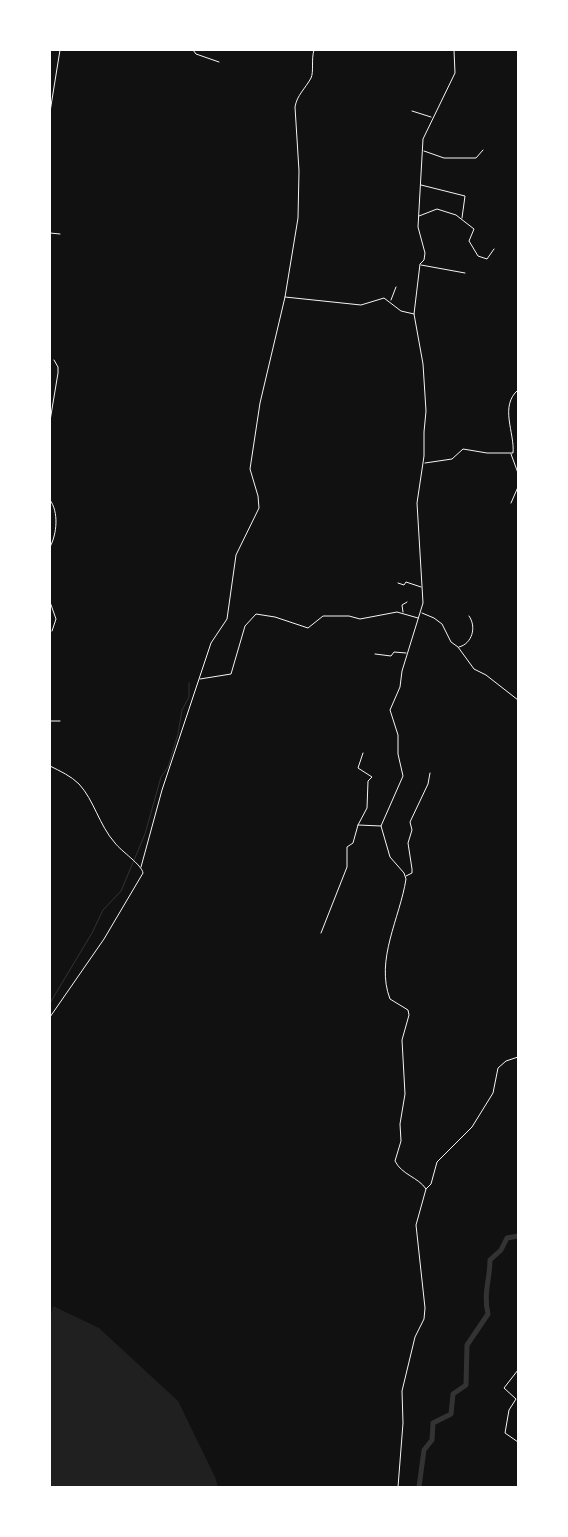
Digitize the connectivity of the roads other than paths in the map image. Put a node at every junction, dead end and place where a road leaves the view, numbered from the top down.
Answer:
1 (60, 50) edge
2 (192, 50) edge
3 (314, 50) edge
4 (454, 50) edge
5 (219, 62) dead end
6 (412, 111) dead end
7 (50, 112) edge
8 (432, 117) junction
9 (482, 150) dead end
10 (424, 151) junction
11 (421, 185) junction
12 (418, 217) junction
13 (462, 219) junction
14 (50, 233) edge
15 (60, 234) dead end
16 (494, 249) dead end
17 (420, 264) junction
18 (465, 273) dead end
19 (396, 287) dead end
20 (285, 297) junction
21 (390, 301) junction
22 (414, 314) junction
23 (54, 360) dead end
24 (518, 390) edge
25 (50, 395) edge
26 (53, 396) junction
27 (50, 421) edge
28 (511, 454) junction
29 (423, 463) junction
30 (518, 473) edge
31 (518, 487) edge
32 (50, 500) edge
33 (511, 503) dead end
34 (50, 547) edge
35 (398, 583) dead end
36 (422, 587) junction
37 (50, 602) edge
38 (407, 602) dead end
39 (421, 612) junction
40 (403, 613) junction
41 (469, 616) dead end
42 (418, 618) junction
43 (52, 631) dead end
44 (458, 647) junction
45 (375, 654) dead end
46 (407, 654) junction
47 (199, 679) junction
48 (518, 700) edge
49 (50, 721) edge
50 (60, 721) dead end
51 (362, 753) dead end
52 (50, 766) edge
53 (430, 773) dead end
54 (358, 825) junction
55 (381, 826) junction
56 (140, 867) junction
57 (406, 876) junction
58 (321, 934) dead end
59 (50, 1016) edge
60 (518, 1057) edge
61 (426, 1189) junction
62 (518, 1370) edge
63 (518, 1442) edge
64 (398, 1487) edge

1 - 7 street
2 - 5 street
3 - 20 street
4 - 8 street
6 - 8 street
8 - 10 street
9 - 10 street
10 - 11 street
11 - 12 street
11 - 13 street
12 - 13 street
12 - 17 street
13 - 16 street
14 - 15 street
17 - 18 street
17 - 22 street
19 - 21 street
20 - 21 street
20 - 47 street
21 - 22 street
22 - 29 street
23 - 26 street
24 - 28 street
25 - 26 street
26 - 27 street
28 - 29 street
28 - 30 street
29 - 36 street
31 - 33 street
32 - 34 street
35 - 36 street
36 - 39 street
37 - 43 street
38 - 40 street
39 - 42 street
39 - 44 street
40 - 42 street
40 - 47 street
41 - 44 street
42 - 46 street
44 - 48 street
45 - 46 street
46 - 55 street
47 - 56 street
49 - 50 street
51 - 54 street
52 - 56 street
53 - 57 street
54 - 55 street
54 - 58 street
55 - 57 street
56 - 59 street
57 - 61 street
60 - 61 street
61 - 64 street
62 - 63 street

